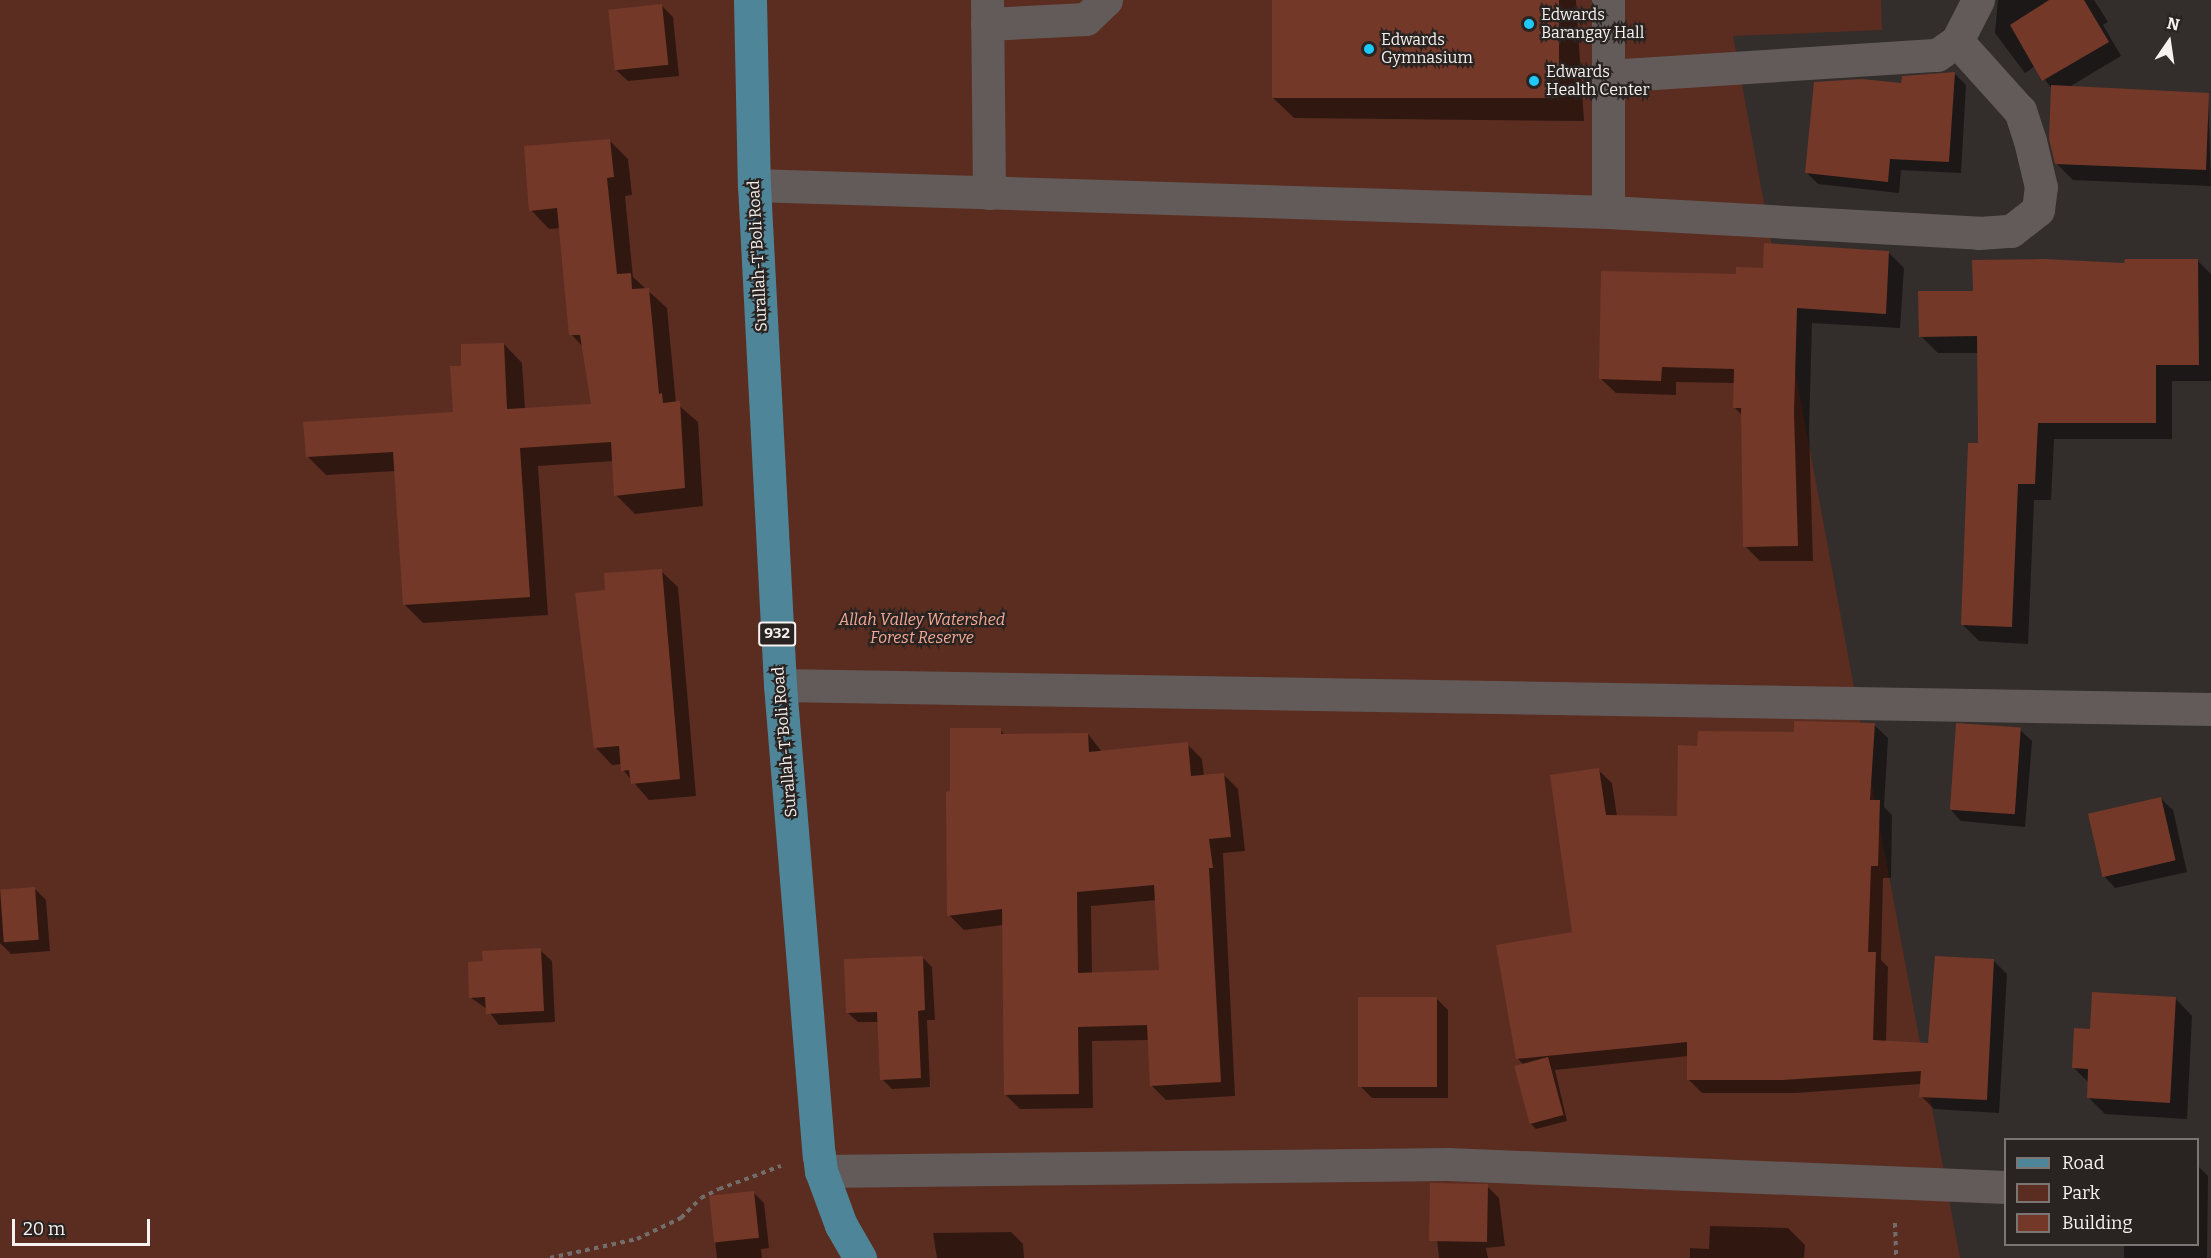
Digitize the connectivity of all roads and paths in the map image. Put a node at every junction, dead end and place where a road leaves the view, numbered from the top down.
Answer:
1 (750, 0) edge
2 (1106, 0) edge
3 (1608, 0) edge
4 (1978, 0) edge
5 (987, 12) edge
6 (1957, 41) junction
7 (1608, 76) junction
8 (754, 185) junction
9 (989, 193) junction
10 (1608, 212) junction
11 (780, 685) junction
12 (2211, 709) edge
13 (820, 1163) junction
14 (2004, 1187) edge
15 (550, 1258) edge
16 (860, 1258) edge

1 - 8 main road, Surallah-T'Boli Road / 932
2 - 5 street
3 - 7 street
4 - 6 street
5 - 9 street
6 - 7 street
6 - 10 street
7 - 10 street
8 - 9 street
8 - 11 main road, Surallah-T'Boli Road / 932
9 - 10 street
11 - 12 street
11 - 13 main road, Surallah-T'Boli Road / 932
13 - 14 street
13 - 15 path
13 - 16 main road, Surallah-T'Boli Road / 932

